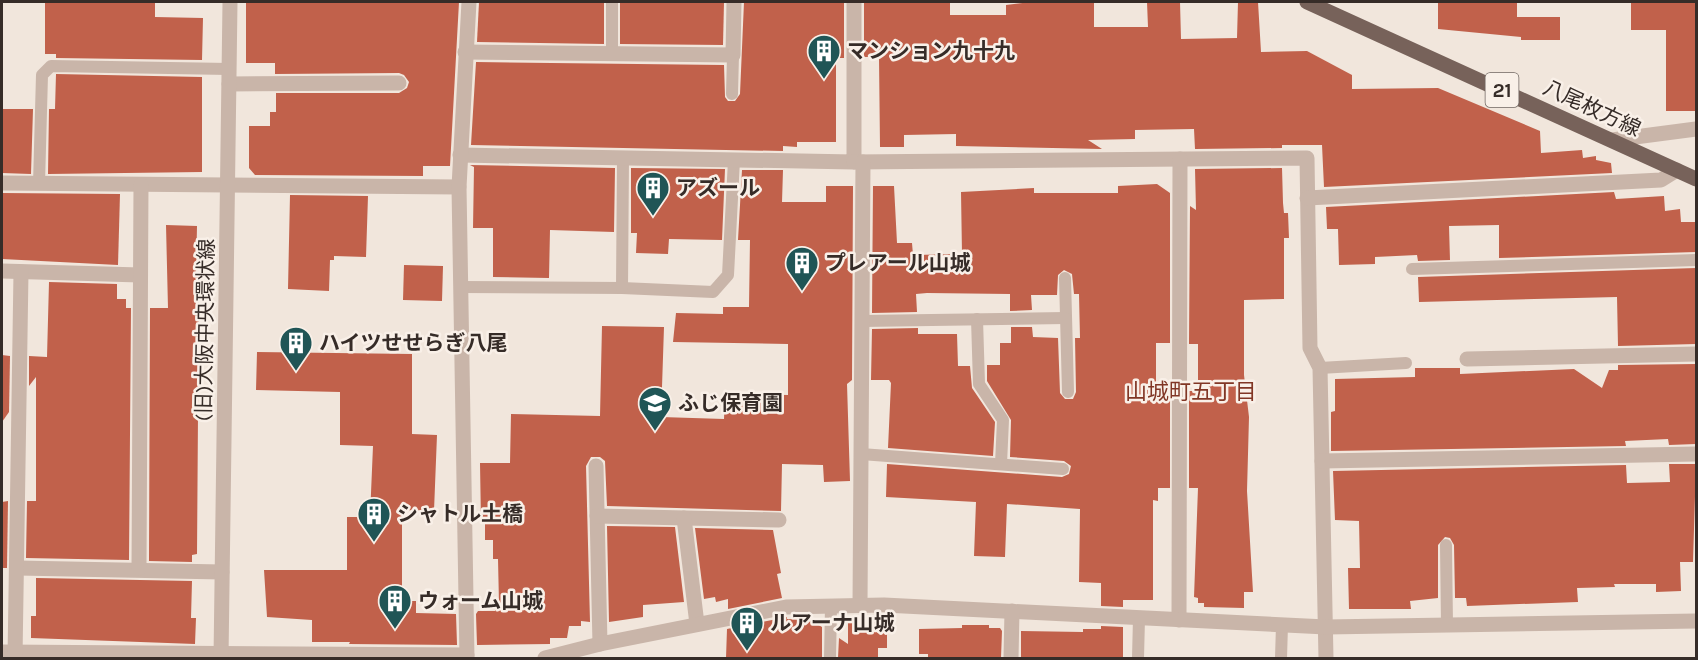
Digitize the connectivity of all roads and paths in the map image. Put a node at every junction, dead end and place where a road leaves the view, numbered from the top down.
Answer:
1 (230, 2) edge
2 (469, 2) edge
3 (612, 2) edge
4 (734, 2) edge
5 (854, 2) edge
6 (1307, 2) edge
7 (465, 52) junction
8 (612, 53) junction
9 (733, 55) junction
10 (229, 76) junction
11 (399, 82) dead end
12 (732, 94) dead end
13 (1696, 129) edge
14 (1612, 140) junction
15 (460, 155) junction
16 (623, 158) junction
17 (1180, 159) junction
18 (735, 160) junction
19 (858, 162) junction
20 (1677, 170) junction
21 (1696, 179) edge
22 (2, 183) edge
23 (39, 184) junction
24 (141, 184) junction
25 (229, 185) junction
26 (459, 187) junction
27 (1307, 198) junction
28 (1696, 260) edge
29 (1412, 269) dead end
30 (2, 271) edge
31 (21, 272) junction
32 (140, 275) junction
33 (1065, 278) dead end
34 (460, 287) junction
35 (622, 288) junction
36 (1065, 318) junction
37 (977, 319) junction
38 (862, 321) junction
39 (1696, 354) edge
40 (1467, 359) dead end
41 (1406, 363) dead end
42 (1320, 368) junction
43 (1068, 392) dead end
44 (861, 454) junction
45 (1696, 454) edge
46 (1322, 461) junction
47 (1001, 464) junction
48 (596, 466) dead end
49 (1063, 469) dead end
50 (597, 516) junction
51 (684, 518) junction
52 (779, 520) dead end
53 (1446, 545) dead end
54 (18, 568) junction
55 (139, 568) junction
56 (222, 572) junction
57 (860, 605) junction
58 (831, 606) junction
59 (1012, 611) junction
60 (1139, 618) junction
61 (1179, 620) junction
62 (1696, 621) edge
63 (697, 624) junction
64 (1282, 625) junction
65 (1447, 625) junction
66 (1326, 627) junction
67 (600, 644) junction
68 (11, 655) edge
69 (220, 656) edge
70 (467, 657) edge
71 (545, 658) edge
72 (830, 658) edge
73 (1011, 658) edge
74 (1138, 658) edge
75 (1281, 658) edge
76 (1326, 658) edge

1 - 10 street, (旧)大阪中央環状線
2 - 7 street
3 - 8 lane
4 - 9 street
5 - 19 street
6 - 14 main road, 八尾枚方線 / 21
7 - 8 street
7 - 15 street
8 - 9 street
9 - 12 lane
10 - 11 street
10 - 23 lane
10 - 25 street, (旧)大阪中央環状線
13 - 14 street
14 - 20 main road, 八尾枚方線 / 21
15 - 16 street
15 - 26 street
16 - 18 street
16 - 35 lane
17 - 19 street
17 - 27 street
17 - 61 street
18 - 19 street
18 - 35 lane
19 - 38 street
20 - 21 main road, 八尾枚方線 / 21
20 - 27 street
22 - 23 street
23 - 24 street
24 - 25 street
24 - 32 street
25 - 26 street
25 - 56 street, (旧)大阪中央環状線
26 - 34 street
27 - 42 street
28 - 29 lane
30 - 31 street
31 - 32 street
31 - 54 street
32 - 55 street
33 - 36 lane
34 - 35 lane
34 - 70 street
36 - 37 lane
36 - 43 lane
37 - 38 lane
37 - 47 lane
38 - 44 street
39 - 40 street
41 - 42 lane
42 - 46 street
44 - 47 lane
44 - 57 street
45 - 46 street
46 - 66 street
47 - 49 lane
48 - 50 street
50 - 51 street
50 - 67 street
51 - 52 street
51 - 63 street
53 - 65 lane
54 - 55 street
54 - 68 street
55 - 56 street
56 - 69 street, (旧)大阪中央環状線
57 - 58 street
57 - 59 street
58 - 63 street
58 - 72 lane
59 - 60 street
59 - 73 street
60 - 61 street
60 - 74 lane
61 - 64 street
62 - 65 street
63 - 67 street
64 - 66 street
64 - 75 lane
65 - 66 street
66 - 76 street
67 - 71 street
68 - 69 street
69 - 70 street

